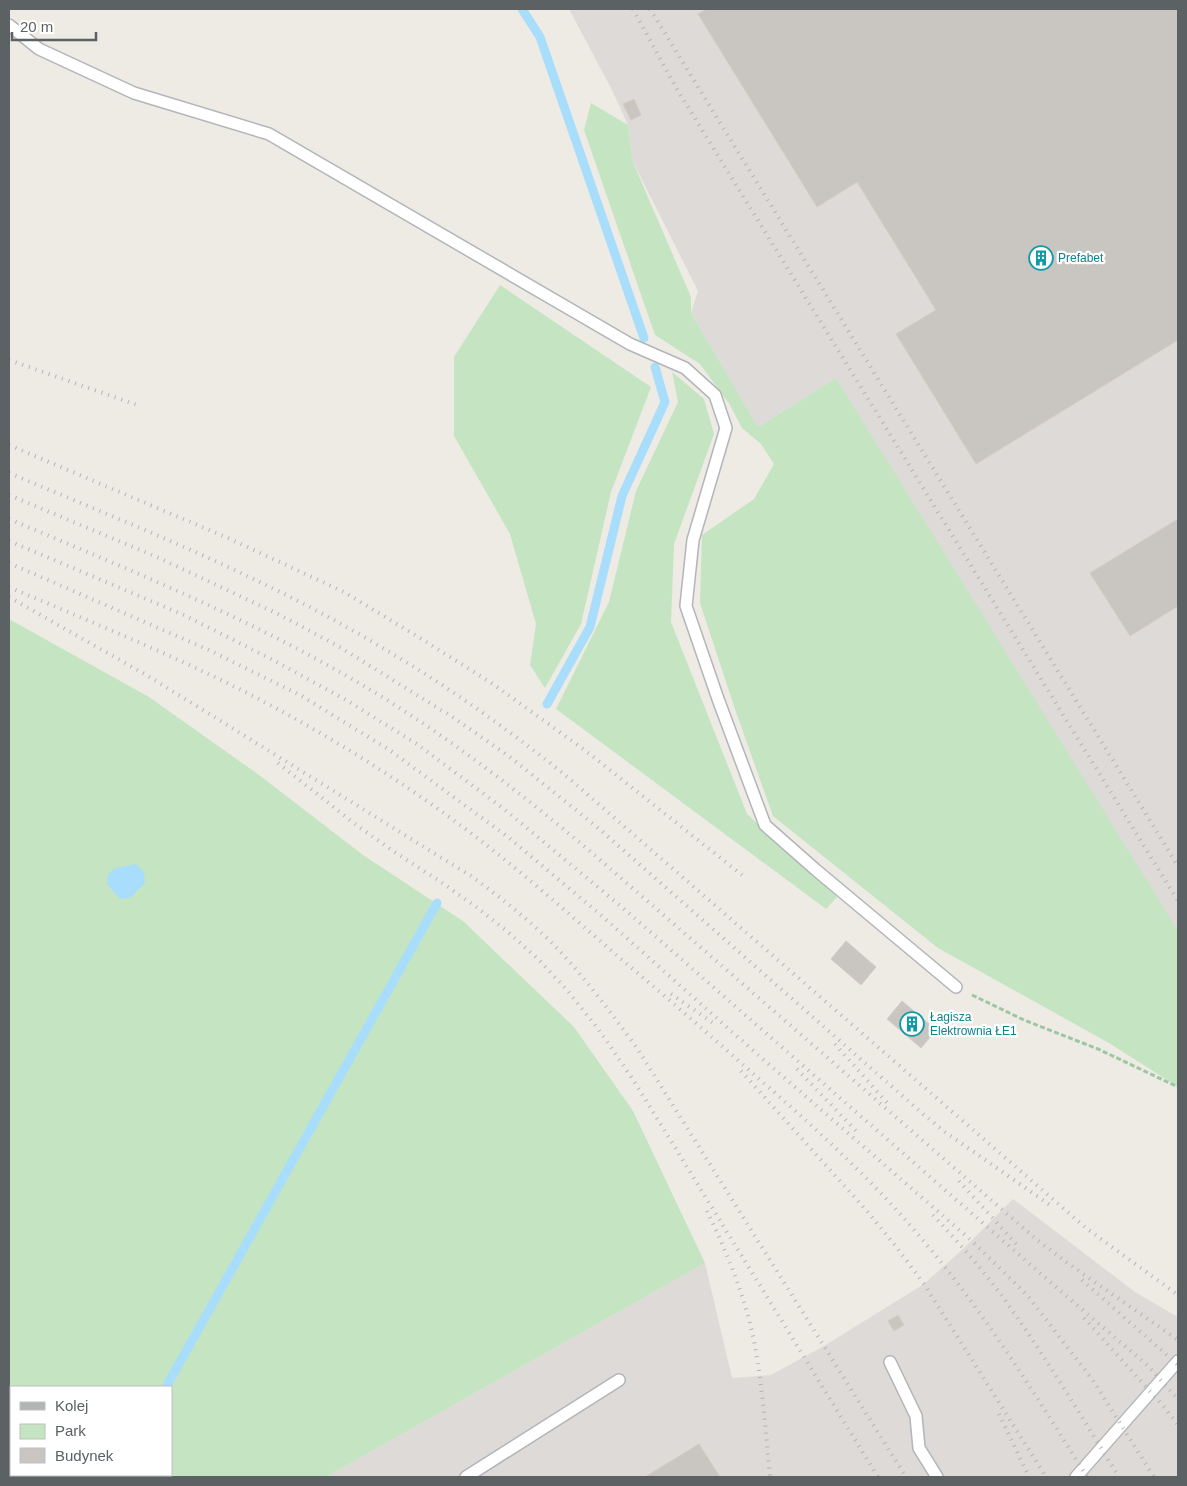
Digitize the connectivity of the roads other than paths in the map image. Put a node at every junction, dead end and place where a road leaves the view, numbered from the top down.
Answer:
1 (9, 25) edge
2 (956, 987) road end
3 (1178, 1361) edge
4 (890, 1362) dead end
5 (619, 1380) dead end
6 (466, 1477) edge
7 (937, 1477) edge
8 (1076, 1477) edge

1 - 2 lane
3 - 8 lane
4 - 7 lane
5 - 6 lane

